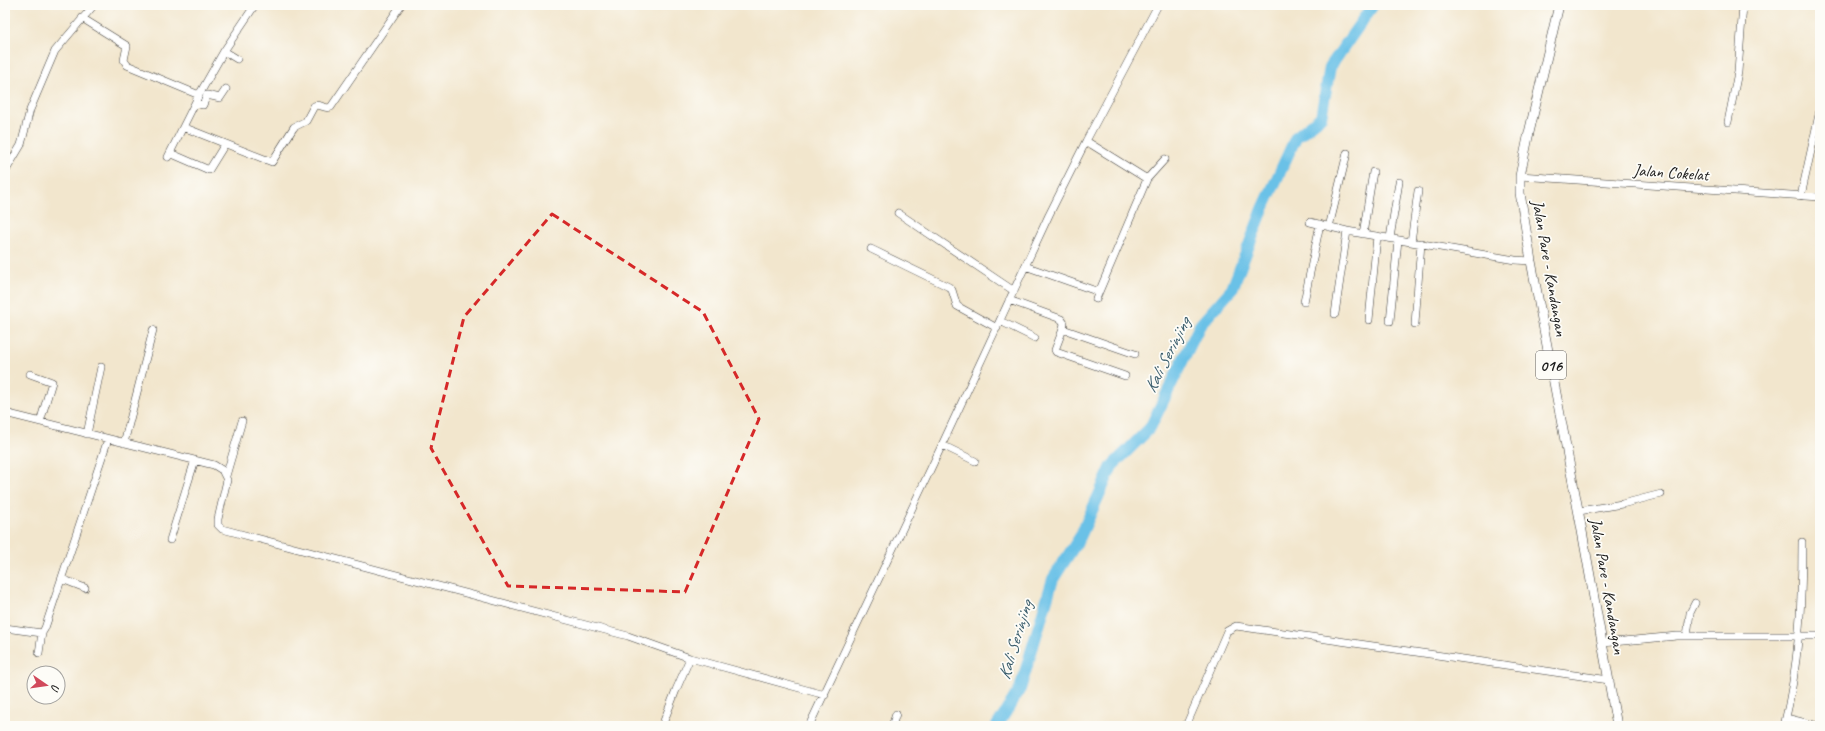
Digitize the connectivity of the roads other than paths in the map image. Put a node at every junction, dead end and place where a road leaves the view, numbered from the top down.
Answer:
1 (94, 5) edge
2 (255, 5) edge
3 (401, 5) edge
4 (1158, 5) edge
5 (1560, 5) edge
6 (1744, 5) edge
7 (82, 18) junction
8 (224, 51) junction
9 (237, 59) dead end
10 (226, 89) dead end
11 (199, 95) junction
12 (195, 103) junction
13 (1820, 110) edge
14 (1728, 122) dead end
15 (183, 127) junction
16 (1086, 141) junction
17 (225, 144) junction
18 (1347, 153) dead end
19 (1165, 158) dead end
20 (5, 172) edge
21 (1373, 172) dead end
22 (1520, 176) junction
23 (1146, 179) junction
24 (1399, 182) dead end
25 (1418, 191) dead end
26 (1801, 196) junction
27 (1820, 197) edge
28 (898, 213) dead end
29 (1310, 222) dead end
30 (1320, 224) junction
31 (1329, 227) junction
32 (1347, 231) junction
33 (1363, 234) junction
34 (1377, 236) junction
35 (1390, 238) junction
36 (1398, 240) junction
37 (1411, 242) junction
38 (1421, 243) junction
39 (871, 248) dead end
40 (1531, 261) junction
41 (1025, 266) junction
42 (1014, 291) junction
43 (1009, 300) junction
44 (1304, 302) dead end
45 (1335, 314) dead end
46 (1369, 320) dead end
47 (1390, 321) dead end
48 (998, 324) junction
49 (1415, 324) dead end
50 (1063, 328) junction
51 (153, 330) dead end
52 (1035, 338) dead end
53 (1135, 354) dead end
54 (101, 367) dead end
55 (30, 374) dead end
56 (1125, 376) dead end
57 (5, 413) edge
58 (242, 421) dead end
59 (40, 422) junction
60 (87, 434) junction
61 (108, 439) junction
62 (124, 443) junction
63 (942, 445) junction
64 (195, 460) junction
65 (975, 461) dead end
66 (226, 476) junction
67 (1661, 494) dead end
68 (1579, 511) junction
69 (170, 540) dead end
70 (1802, 542) dead end
71 (62, 579) junction
72 (85, 588) dead end
73 (1695, 603) dead end
74 (5, 628) edge
75 (42, 633) junction
76 (1800, 635) junction
77 (1687, 636) junction
78 (1820, 636) edge
79 (1602, 643) junction
80 (39, 653) dead end
81 (690, 658) junction
82 (1608, 680) junction
83 (825, 695) junction
84 (896, 714) dead end
85 (1786, 718) junction
86 (662, 726) edge
87 (809, 726) edge
88 (892, 726) edge
89 (1186, 726) edge
90 (1617, 726) edge
91 (1784, 726) edge
92 (1818, 726) edge

1 - 7 street
2 - 8 street
3 - 17 street
4 - 16 street
5 - 22 main road, Jalan Pare - Kandangan / 016
6 - 14 street
7 - 11 street
7 - 20 street
8 - 9 street
8 - 11 street
10 - 12 street
11 - 12 street
12 - 15 street
13 - 26 street
15 - 17 street
15 - 17 street
16 - 23 street
16 - 41 street
18 - 31 street
19 - 23 street
21 - 33 street
22 - 26 street, Jalan Cokelat
22 - 40 main road, Jalan Pare - Kandangan / 016
23 - 41 street
24 - 35 street
25 - 37 street
26 - 27 street, Jalan Cokelat
28 - 42 street
29 - 30 street
30 - 31 street
30 - 44 street
31 - 32 street
32 - 33 street
32 - 45 street
33 - 34 street
34 - 35 street
34 - 46 street
35 - 36 street
36 - 37 street
36 - 47 street
37 - 38 street
38 - 40 street
38 - 49 street
39 - 48 street
40 - 68 main road, Jalan Pare - Kandangan / 016
41 - 42 street
42 - 43 street
43 - 48 street
43 - 50 street
48 - 52 street
48 - 63 street
50 - 53 street
50 - 56 street
51 - 62 street
54 - 60 street
55 - 59 street
57 - 59 street
58 - 66 street
59 - 60 street
60 - 61 street
61 - 62 street
61 - 71 street
62 - 64 street
63 - 65 street
63 - 83 street
64 - 66 street
64 - 69 street
66 - 81 street
67 - 68 street
68 - 79 main road, Jalan Pare - Kandangan / 016
70 - 76 street
71 - 72 street
71 - 75 street
73 - 77 street
74 - 75 street
75 - 80 street
76 - 77 street
76 - 78 street
76 - 85 street
77 - 79 street
79 - 82 main road, Jalan Pare - Kandangan / 016
81 - 83 street
81 - 86 street
82 - 89 street
82 - 90 main road, Jalan Pare - Kandangan / 016
83 - 87 street
84 - 88 street
85 - 91 street
85 - 92 street

